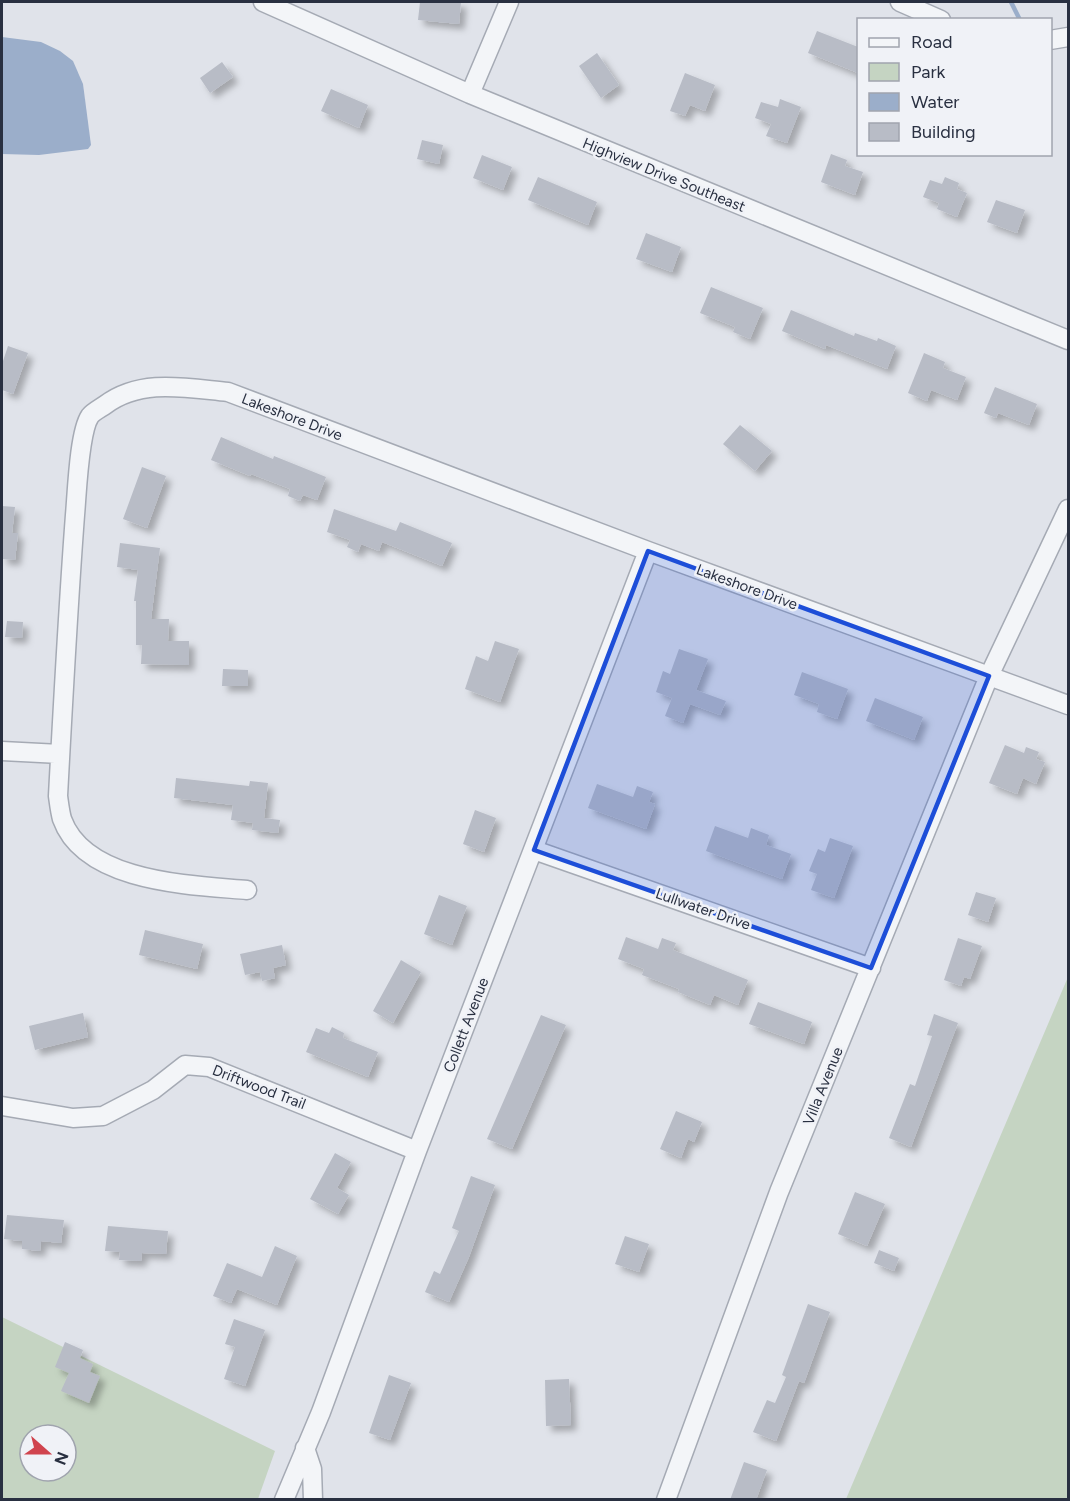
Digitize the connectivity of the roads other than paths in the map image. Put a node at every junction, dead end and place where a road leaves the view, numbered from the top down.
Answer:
1 (263, 2) edge
2 (509, 2) edge
3 (900, 2) edge
4 (936, 18) edge
5 (1068, 37) edge
6 (1052, 40) edge
7 (470, 94) junction
8 (1068, 340) edge
9 (1068, 509) edge
10 (648, 551) junction
11 (989, 676) junction
12 (1068, 705) edge
13 (2, 751) edge
14 (60, 754) junction
15 (534, 850) junction
16 (247, 890) dead end
17 (872, 968) junction
18 (2, 1106) edge
19 (417, 1151) junction
20 (305, 1448) junction
21 (284, 1500) edge
22 (314, 1500) edge
23 (666, 1500) edge

1 - 7 street, Highview Drive Southeast
2 - 7 street
3 - 4 street
5 - 6 street
7 - 8 street, Highview Drive Southeast
9 - 11 street, Villa Avenue
10 - 11 street, Lakeshore Drive
10 - 14 street, Lakeshore Drive
10 - 15 street, Collett Avenue
11 - 12 street, Lakeshore Drive
11 - 17 street, Villa Avenue
13 - 14 street
14 - 16 street, Lakeshore Drive
15 - 17 street, Lullwater Drive
15 - 19 street, Collett Avenue
17 - 23 street, Villa Avenue
18 - 19 street, Driftwood Trail
19 - 20 street, Collett Avenue
20 - 21 street, Collett Avenue
20 - 22 street

